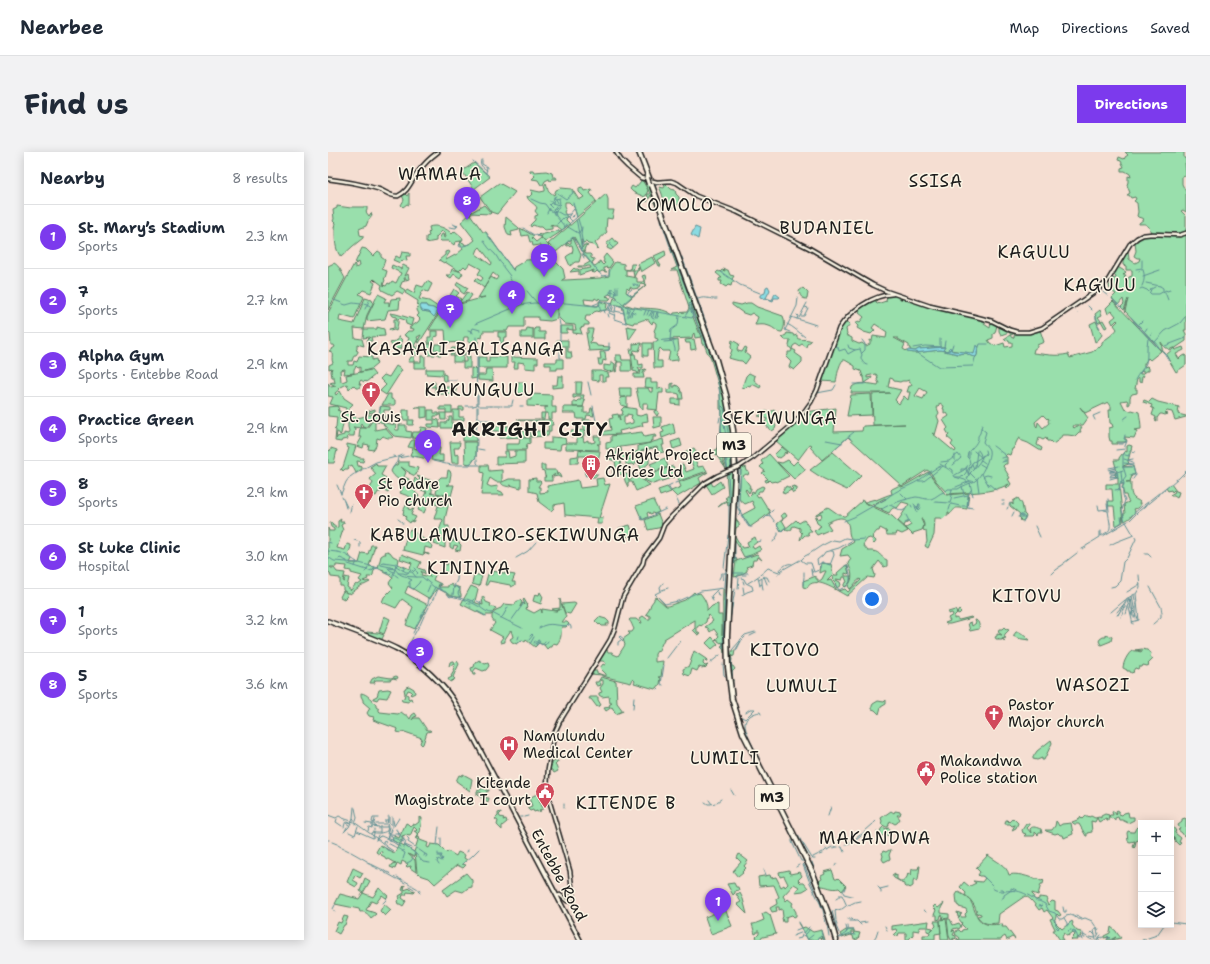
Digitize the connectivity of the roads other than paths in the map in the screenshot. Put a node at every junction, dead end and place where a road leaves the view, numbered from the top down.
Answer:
1 (438, 152) edge
2 (616, 152) edge
3 (639, 152) edge
4 (328, 179) edge
5 (650, 183) junction
6 (1186, 233) edge
7 (887, 293) junction
8 (328, 621) edge
9 (557, 896) junction
10 (580, 940) edge
11 (835, 940) edge

1 - 4 main road
2 - 7 main road
3 - 5 highway, M3, bridge
5 - 11 highway, M3
5 - 11 highway, M3
6 - 7 main road
7 - 9 main road, bridge
8 - 9 main road, Entebbe Road
9 - 10 main road, Entebbe Road

